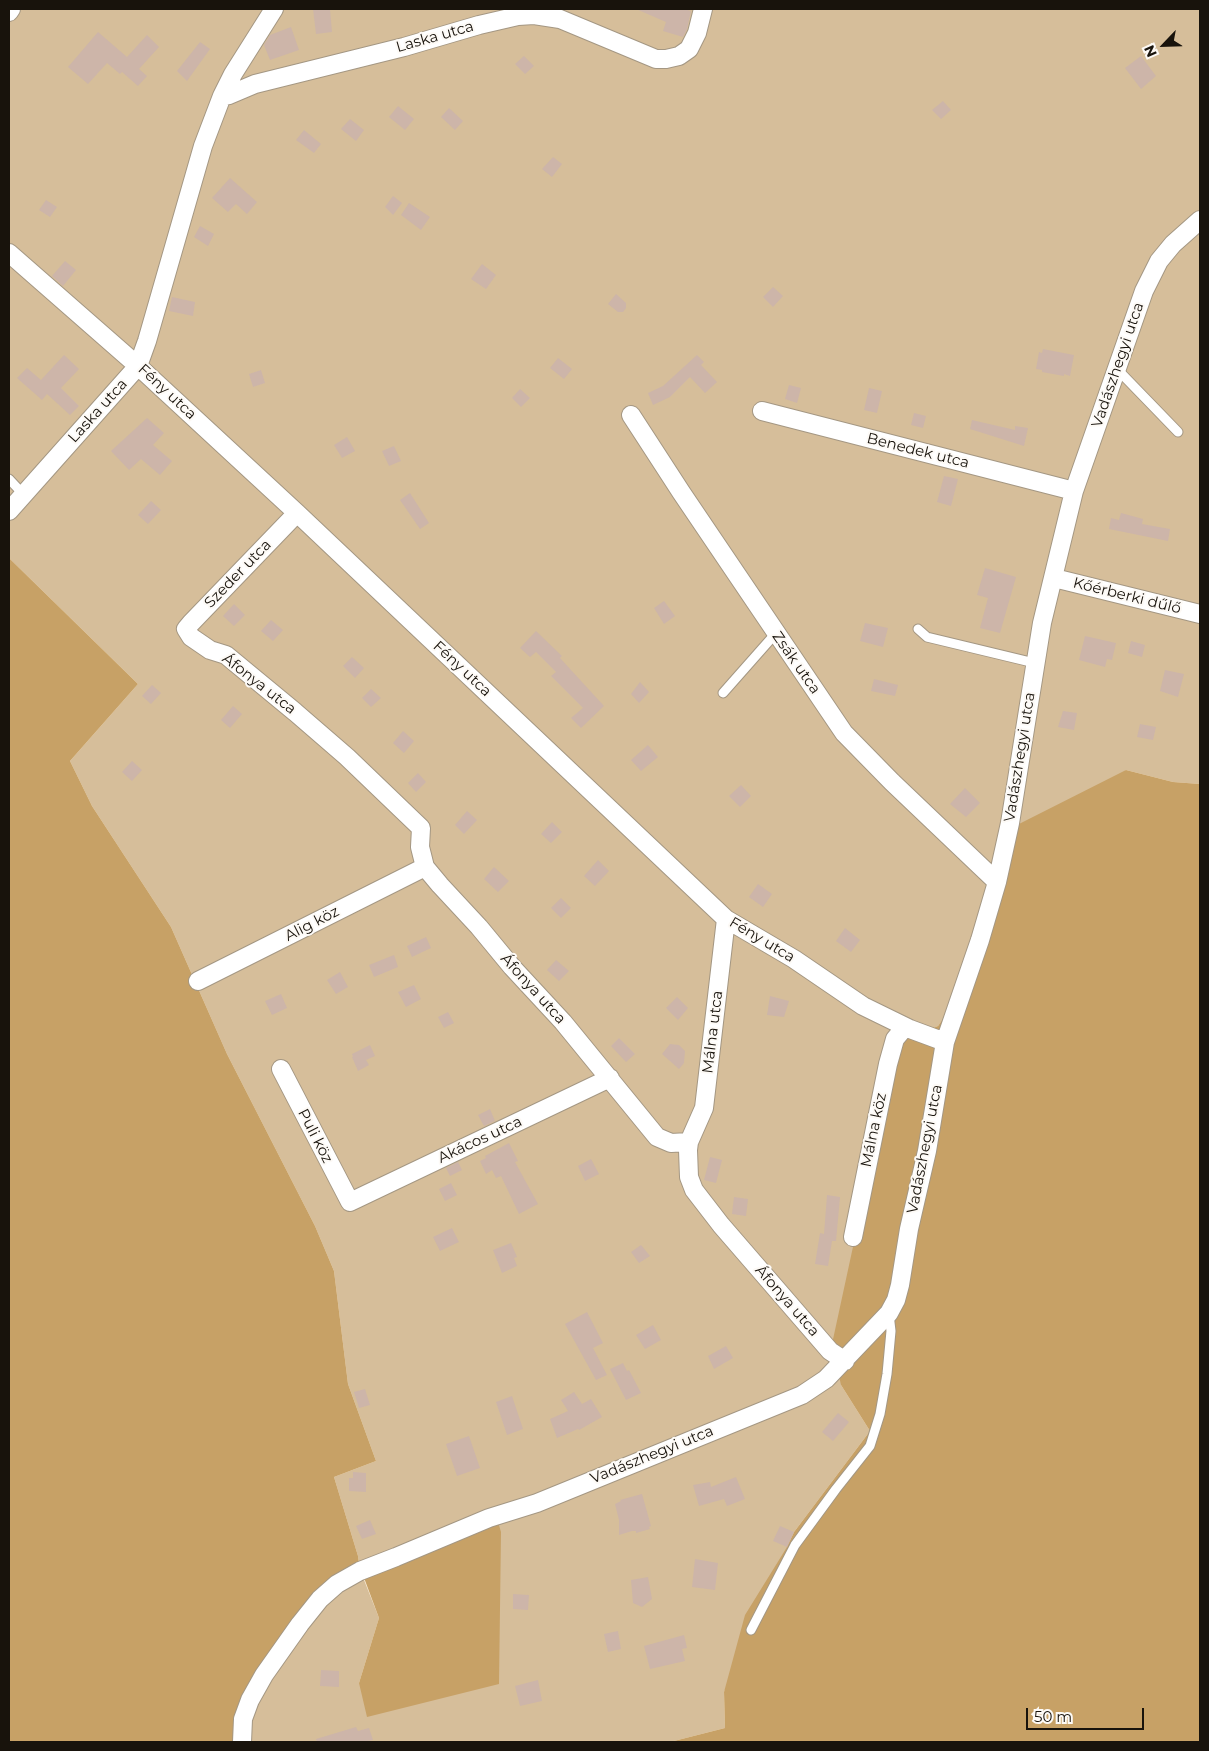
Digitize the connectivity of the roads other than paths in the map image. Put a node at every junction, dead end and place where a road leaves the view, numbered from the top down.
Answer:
1 (274, 9) edge
2 (702, 9) edge
3 (222, 96) junction
4 (1200, 220) edge
5 (9, 253) edge
6 (138, 366) junction
7 (1117, 369) junction
8 (762, 411) dead end
9 (631, 415) dead end
10 (1178, 432) dead end
11 (9, 480) edge
12 (1074, 491) junction
13 (24, 494) junction
14 (9, 511) edge
15 (297, 513) junction
16 (1054, 578) junction
17 (1200, 614) edge
18 (918, 630) dead end
19 (776, 633) junction
20 (190, 637) joint
21 (1034, 664) junction
22 (723, 693) dead end
23 (425, 867) junction
24 (997, 882) junction
25 (726, 919) junction
26 (198, 981) dead end
27 (905, 1027) junction
28 (945, 1042) junction
29 (281, 1069) dead end
30 (610, 1078) junction
31 (689, 1142) junction
32 (350, 1202) joint
33 (853, 1237) dead end
34 (890, 1313) junction
35 (845, 1361) junction
36 (751, 1630) dead end
37 (242, 1742) edge

1 - 3 street, Laska utca
2 - 3 street, Laska utca
3 - 6 street, Laska utca
4 - 7 street, Vadászhegyi utca
5 - 6 street, Fény utca
6 - 13 street, Laska utca
6 - 15 street, Fény utca
7 - 10 lane
7 - 12 street, Vadászhegyi utca
8 - 12 street, Benedek utca
9 - 19 street, Zsák utca
11 - 13 lane
12 - 16 street, Vadászhegyi utca
13 - 14 street, Laska utca
15 - 20 street, Szeder utca
15 - 25 street, Fény utca
16 - 17 street, Kőérberki dűlő
16 - 21 street, Vadászhegyi utca
18 - 21 lane
19 - 22 lane
19 - 24 street, Zsák utca
20 - 23 street, Áfonya utca
21 - 24 street, Vadászhegyi utca
23 - 26 street, Alig köz
23 - 30 street, Áfonya utca
24 - 28 street, Vadászhegyi utca
25 - 27 street, Fény utca
25 - 31 street, Málna utca
27 - 28 street, Fény utca
27 - 33 street, Málna köz
28 - 34 street, Vadászhegyi utca
29 - 32 street, Puli köz
30 - 31 street, Áfonya utca
30 - 32 street, Akácos utca
31 - 35 street, Áfonya utca
34 - 35 street, Vadászhegyi utca
34 - 36 lane
35 - 37 street, Vadászhegyi utca

